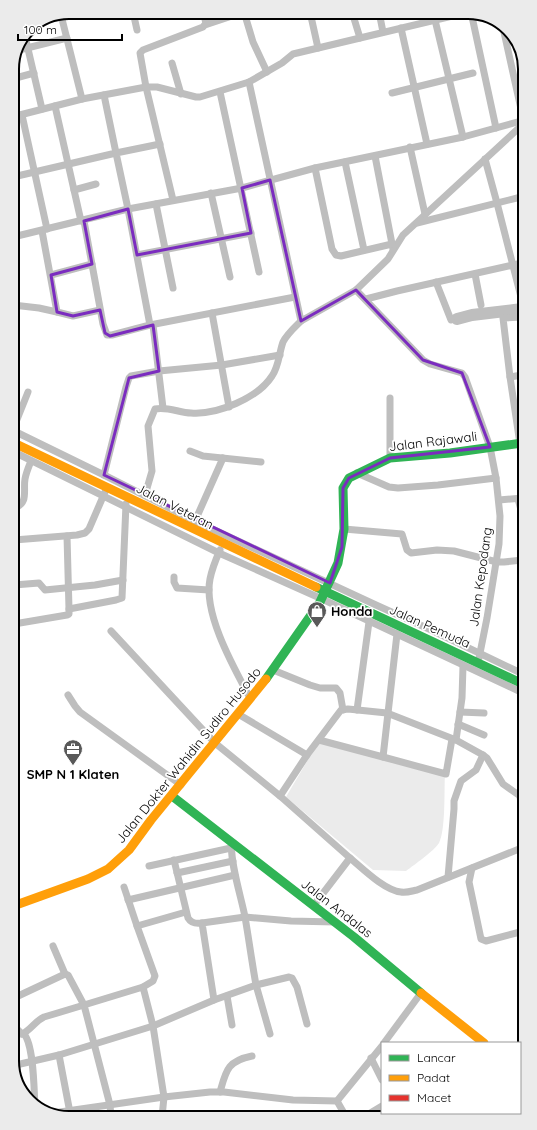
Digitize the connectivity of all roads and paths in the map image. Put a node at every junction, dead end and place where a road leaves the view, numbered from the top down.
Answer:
1 (135, 19) edge
2 (205, 19) edge
3 (223, 19) edge
4 (246, 19) edge
5 (312, 19) edge
6 (354, 19) edge
7 (380, 19) edge
8 (439, 19) edge
9 (472, 19) edge
10 (62, 20) edge
11 (435, 20) junction
12 (205, 25) junction
13 (401, 28) junction
14 (137, 30) dead end
15 (383, 32) junction
16 (505, 35) edge
17 (67, 38) junction
18 (360, 38) junction
19 (27, 43) edge
20 (28, 48) junction
21 (318, 48) junction
22 (23, 49) edge
23 (172, 63) dead end
24 (267, 72) junction
25 (34, 73) junction
26 (473, 73) dead end
27 (19, 76) edge
28 (449, 80) junction
29 (249, 82) junction
30 (146, 87) junction
31 (416, 88) junction
32 (220, 92) junction
33 (392, 93) dead end
34 (181, 94) junction
35 (104, 95) junction
36 (518, 95) edge
37 (82, 99) junction
38 (55, 106) junction
39 (42, 109) junction
40 (22, 115) junction
41 (19, 116) edge
42 (518, 122) edge
43 (496, 128) junction
44 (518, 129) edge
45 (463, 137) junction
46 (160, 144) junction
47 (428, 144) junction
48 (410, 147) junction
49 (116, 153) junction
50 (375, 156) junction
51 (485, 159) junction
52 (344, 162) junction
53 (68, 163) junction
54 (315, 168) junction
55 (34, 172) junction
56 (19, 176) edge
57 (270, 180) junction
58 (96, 184) dead end
59 (242, 188) junction
60 (74, 190) junction
61 (211, 193) junction
62 (518, 198) edge
63 (173, 200) junction
64 (497, 203) junction
65 (156, 204) junction
66 (128, 209) junction
67 (425, 214) junction
68 (82, 221) junction
69 (416, 223) junction
70 (45, 230) junction
71 (250, 233) junction
72 (19, 236) edge
73 (222, 239) junction
74 (393, 247) junction
75 (165, 249) junction
76 (364, 250) junction
77 (136, 255) junction
78 (92, 264) junction
79 (518, 264) edge
80 (513, 266) junction
81 (259, 272) dead end
82 (475, 274) junction
83 (51, 275) junction
84 (230, 277) dead end
85 (436, 282) junction
86 (518, 285) edge
87 (173, 288) dead end
88 (356, 290) junction
89 (295, 297) junction
90 (366, 299) junction
91 (482, 305) dead end
92 (19, 306) edge
93 (100, 310) junction
94 (56, 312) junction
95 (212, 313) junction
96 (518, 317) edge
97 (450, 320) dead end
98 (301, 321) junction
99 (151, 325) junction
100 (280, 354) junction
101 (222, 365) junction
102 (159, 371) junction
103 (518, 376) edge
104 (510, 377) junction
105 (28, 392) dead end
106 (390, 398) dead end
107 (229, 407) junction
108 (163, 408) junction
109 (19, 414) edge
110 (518, 425) edge
111 (19, 433) edge
112 (518, 443) edge
113 (19, 445) edge
114 (490, 447) junction
115 (190, 451) dead end
116 (19, 455) edge
117 (223, 458) junction
118 (390, 458) junction
119 (31, 461) junction
120 (261, 462) dead end
121 (357, 473) junction
122 (104, 475) junction
123 (496, 478) junction
124 (107, 487) junction
125 (103, 496) junction
126 (145, 496) junction
127 (129, 497) junction
128 (518, 499) edge
129 (498, 500) junction
130 (19, 506) edge
131 (125, 506) junction
132 (195, 521) junction
133 (344, 529) junction
134 (67, 536) junction
135 (19, 540) edge
136 (223, 544) junction
137 (219, 553) junction
138 (518, 561) edge
139 (497, 562) junction
140 (174, 577) dead end
141 (123, 580) junction
142 (19, 585) edge
143 (68, 588) junction
144 (209, 590) junction
145 (326, 591) junction
146 (69, 609) junction
147 (369, 622) junction
148 (19, 623) edge
149 (111, 631) dead end
150 (397, 634) junction
151 (478, 658) junction
152 (463, 666) junction
153 (273, 670) junction
154 (518, 672) edge
155 (518, 681) edge
156 (518, 690) edge
157 (68, 695) dead end
158 (250, 698) junction
159 (343, 710) junction
160 (357, 710) junction
161 (460, 712) junction
162 (387, 713) junction
163 (238, 714) junction
164 (484, 714) dead end
165 (458, 724) junction
166 (484, 735) dead end
167 (319, 740) junction
168 (454, 740) junction
169 (215, 743) junction
170 (307, 755) junction
171 (483, 755) junction
172 (383, 757) junction
173 (181, 785) junction
174 (518, 795) edge
175 (172, 796) junction
176 (280, 796) junction
177 (232, 846) junction
178 (518, 850) edge
179 (350, 858) junction
180 (174, 860) junction
181 (233, 861) junction
182 (149, 866) dead end
183 (472, 868) junction
184 (177, 873) junction
185 (236, 874) junction
186 (459, 874) junction
187 (448, 877) junction
188 (469, 882) junction
189 (124, 887) dead end
190 (179, 888) junction
191 (128, 900) junction
192 (19, 904) edge
193 (314, 905) junction
194 (186, 912) junction
195 (245, 917) junction
196 (335, 922) junction
197 (202, 923) junction
198 (137, 926) junction
199 (518, 933) edge
200 (54, 946) dead end
201 (65, 974) junction
202 (256, 985) junction
203 (143, 987) junction
204 (421, 993) junction
205 (19, 996) edge
206 (227, 996) junction
207 (214, 1000) junction
208 (84, 1005) junction
209 (307, 1024) dead end
210 (232, 1025) dead end
211 (153, 1026) junction
212 (19, 1031) edge
213 (22, 1034) junction
214 (270, 1034) dead end
215 (385, 1042) edge
216 (483, 1042) edge
217 (95, 1044) junction
218 (381, 1047) edge
219 (59, 1055) junction
220 (252, 1056) dead end
221 (371, 1058) junction
222 (32, 1062) junction
223 (19, 1064) edge
224 (381, 1078) edge
225 (222, 1092) junction
226 (34, 1096) edge
227 (164, 1097) junction
228 (337, 1101) junction
229 (110, 1105) junction
230 (70, 1111) edge
231 (87, 1111) edge
232 (111, 1111) edge
233 (163, 1111) edge
234 (343, 1111) edge

1 - 14 street
2 - 12 street
3 - 12 street
4 - 24 street
5 - 21 street
6 - 18 street
7 - 15 street
8 - 11 street
9 - 43 street
10 - 17 street
11 - 13 street
11 - 28 street
12 - 30 street
13 - 15 street
13 - 31 street
15 - 18 street
16 - 36 street
17 - 20 street
17 - 37 street
18 - 21 street
19 - 20 street
20 - 22 street
20 - 25 street
21 - 24 street
23 - 34 street
24 - 29 street
25 - 27 street
25 - 39 street
26 - 28 street
28 - 31 street
28 - 45 street
29 - 32 street
29 - 57 street
30 - 34 street
30 - 35 street
30 - 46 street
31 - 33 street
31 - 47 street
32 - 34 street
32 - 59 street
35 - 37 street
35 - 49 street
37 - 38 street
38 - 39 street
38 - 53 street
39 - 40 street
40 - 41 street
40 - 55 street
42 - 43 street
43 - 45 street
44 - 51 street
45 - 47 street
46 - 49 street
46 - 63 street
47 - 48 street
48 - 50 street
48 - 67 street
49 - 53 street
49 - 66 street
50 - 52 street
50 - 74 street
51 - 64 street
51 - 67 street
52 - 54 street
52 - 76 street
53 - 55 street
53 - 60 street
54 - 57 street
54 - 76 street
55 - 56 street
55 - 70 street
57 - 59 street
57 - 89 street
58 - 60 street
59 - 61 street
59 - 71 street
60 - 68 street
61 - 63 street
61 - 73 street
62 - 64 street
63 - 65 street
64 - 69 street
64 - 80 street
65 - 66 street
65 - 75 street
66 - 68 street
66 - 77 street
67 - 69 street
68 - 70 street
68 - 78 street
69 - 74 street
70 - 72 street
70 - 83 street
71 - 73 street
71 - 81 street
73 - 75 street
73 - 84 street
74 - 76 street
74 - 88 street
75 - 77 street
75 - 87 street
77 - 99 street
78 - 83 street
78 - 93 street
79 - 80 street
80 - 82 street
80 - 86 street
82 - 85 street
82 - 91 street
83 - 94 street
85 - 90 street
85 - 97 street
88 - 90 street
88 - 98 street
89 - 95 street
89 - 98 street
90 - 114 street, Jalan Kepodang
92 - 94 street
93 - 94 street
93 - 99 street
95 - 99 street
95 - 101 street
96 - 104 street
98 - 100 street
99 - 102 street
100 - 101 street
100 - 107 street
101 - 102 street
101 - 107 street
102 - 108 street
102 - 122 street
103 - 104 street
104 - 110 street
105 - 109 street
106 - 118 street
107 - 108 street
108 - 126 street
111 - 122 street
112 - 114 main road, Jalan Rajawali
113 - 124 main road, Jalan Veteran
114 - 118 main road, Jalan Rajawali
114 - 123 street, Jalan Kepodang
115 - 117 street
116 - 119 street
117 - 120 street
117 - 132 street
118 - 121 main road, Jalan Rajawali
119 - 125 street
119 - 130 street
121 - 123 street
121 - 133 main road, Jalan Rajawali
122 - 126 street
123 - 129 street, Jalan Kepodang
124 - 125 street
124 - 127 main road, Jalan Veteran
125 - 131 street
125 - 134 street
126 - 132 street
127 - 131 street
127 - 136 main road, Jalan Veteran
128 - 129 street
129 - 139 street, Jalan Kepodang
131 - 137 street
131 - 141 street
132 - 145 street
133 - 139 street
133 - 145 main road, Jalan Rajawali
134 - 135 street
134 - 143 street
136 - 137 street
136 - 145 main road, Jalan Veteran
137 - 144 street
137 - 145 street
138 - 139 street
139 - 151 street, Jalan Kepodang
140 - 144 street
141 - 143 street
141 - 146 street
142 - 143 street
143 - 146 street
144 - 158 street
145 - 147 street
145 - 151 main road, Jalan Pemuda
145 - 153 main road, Jalan Dokter Wahidin Sudiro Husodo
146 - 148 street
147 - 150 street
147 - 160 street
149 - 169 street
150 - 152 street
150 - 162 street
151 - 154 street
151 - 155 main road, Jalan Pemuda
152 - 156 street
152 - 161 street
153 - 158 main road, Jalan Dokter Wahidin Sudiro Husodo
153 - 159 street
157 - 173 street
158 - 163 main road, Jalan Dokter Wahidin Sudiro Husodo
159 - 160 street
159 - 167 street
160 - 162 street
161 - 164 street
161 - 165 street
162 - 168 street
162 - 172 street
163 - 169 main road, Jalan Dokter Wahidin Sudiro Husodo
163 - 170 street
165 - 166 street
165 - 168 street
167 - 170 street
167 - 172 street
168 - 171 street
168 - 172 street
169 - 173 main road, Jalan Dokter Wahidin Sudiro Husodo
169 - 176 street
170 - 176 street
171 - 174 street
171 - 187 street
173 - 175 main road, Jalan Dokter Wahidin Sudiro Husodo
175 - 177 main road, Jalan Andalas
175 - 192 main road, Jalan Dokter Wahidin Sudiro Husodo
176 - 179 street
177 - 180 street
177 - 181 street
177 - 193 main road, Jalan Andalas
178 - 183 street
179 - 187 street
179 - 193 street
180 - 182 street
180 - 184 street
181 - 184 street
181 - 185 street
183 - 186 street
183 - 188 street
184 - 190 street
185 - 190 street
185 - 195 street
186 - 187 street
186 - 188 street
188 - 199 street
189 - 191 street
190 - 191 street
190 - 194 street
191 - 198 street
193 - 196 main road, Jalan Andalas
194 - 197 street
194 - 198 street
195 - 196 street
195 - 197 street
195 - 202 street
196 - 204 main road, Jalan Andalas
197 - 207 street
198 - 203 street
200 - 201 street
201 - 205 street
201 - 208 street
202 - 206 street
202 - 209 street
202 - 214 street
203 - 208 street
203 - 211 street
204 - 215 street
204 - 216 main road, Jalan Andalas
206 - 207 street
206 - 210 street
207 - 211 street
208 - 213 street
208 - 217 street
211 - 217 street
211 - 227 street
212 - 213 street
213 - 222 street
217 - 219 street
217 - 229 street
218 - 221 street
219 - 222 street
219 - 230 street
220 - 225 street
221 - 224 street
221 - 228 street
222 - 223 street
222 - 226 street
225 - 227 street
225 - 228 street
227 - 229 street
227 - 233 street
228 - 234 street
229 - 231 street
229 - 232 street

